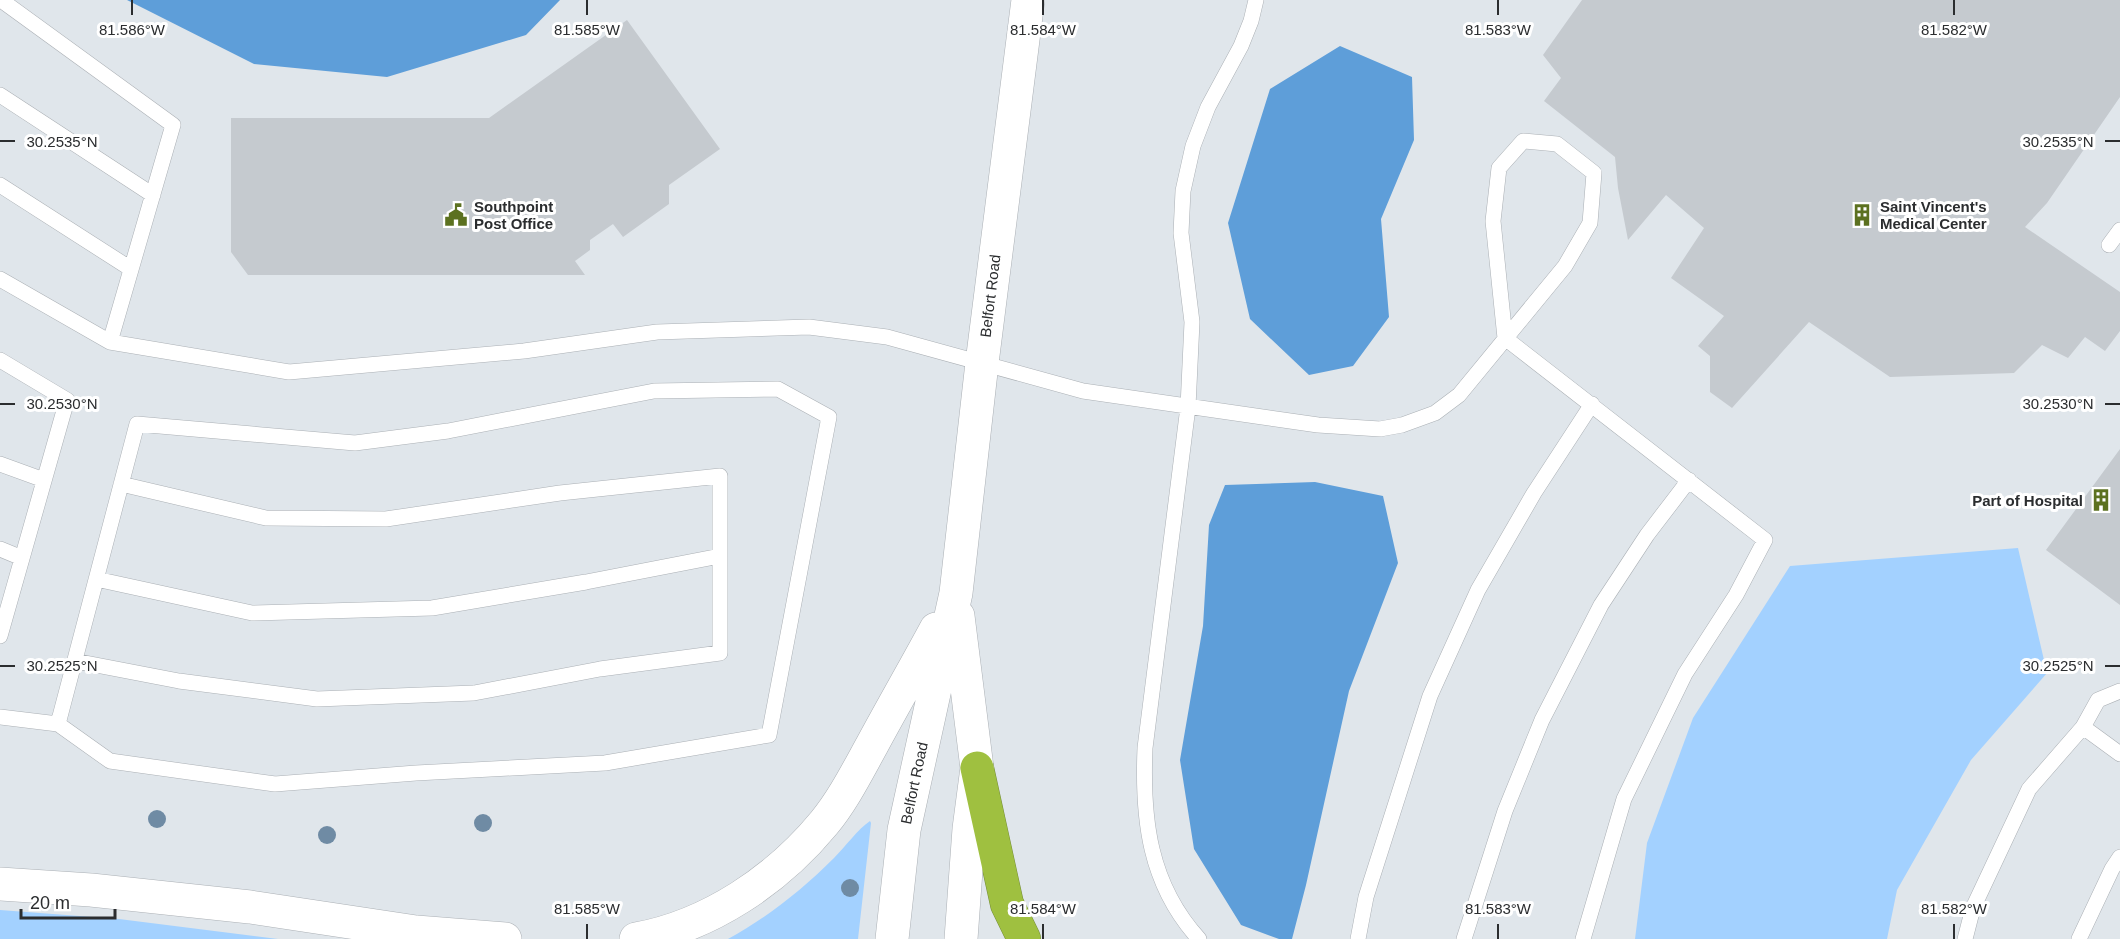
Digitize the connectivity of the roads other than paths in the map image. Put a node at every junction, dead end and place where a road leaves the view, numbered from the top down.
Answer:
1 (1, 0) edge
2 (1028, 0) edge
3 (1256, 0) edge
4 (0, 95) edge
5 (0, 185) edge
6 (153, 195) junction
7 (2120, 230) edge
8 (2109, 245) dead end
9 (131, 269) junction
10 (0, 279) edge
11 (1505, 338) junction
12 (111, 342) junction
13 (0, 360) edge
14 (982, 363) junction
15 (1592, 404) junction
16 (1188, 407) junction
17 (0, 465) edge
18 (44, 480) junction
19 (1689, 480) junction
20 (121, 484) junction
21 (0, 549) edge
22 (720, 556) junction
23 (22, 558) junction
24 (96, 579) junction
25 (956, 593) junction
26 (0, 636) edge
27 (75, 661) junction
28 (2120, 691) edge
29 (0, 717) edge
30 (58, 724) junction
31 (2083, 727) junction
32 (2120, 754) edge
33 (977, 768) junction
34 (2120, 857) edge
35 (0, 884) edge
36 (429, 935) edge
37 (505, 939) edge
38 (636, 939) edge
39 (892, 939) edge
40 (961, 939) edge
41 (1024, 939) edge
42 (1199, 939) edge
43 (1358, 939) edge
44 (1464, 939) edge
45 (1584, 939) edge
46 (1965, 939) edge
47 (2079, 939) edge

1 - 6 lane
2 - 14 main road, Belfort Road
3 - 16 lane
4 - 6 lane
5 - 9 lane
6 - 9 lane
7 - 8 lane
9 - 12 lane
10 - 12 lane
11 - 11 lane
11 - 15 lane
11 - 16 lane
12 - 14 lane
13 - 18 lane
14 - 16 lane
14 - 25 main road, Belfort Road
15 - 19 lane
15 - 43 lane
16 - 42 lane
17 - 18 lane
18 - 23 lane
19 - 44 lane
19 - 45 lane
20 - 22 lane
20 - 24 lane
20 - 30 lane
21 - 23 lane
22 - 24 lane
22 - 27 lane
23 - 26 lane
24 - 27 lane
25 - 33 main road, Belfort Road
25 - 38 main road
25 - 39 main road, Belfort Road
27 - 30 lane
28 - 31 lane
29 - 30 lane
31 - 32 lane
31 - 46 lane
33 - 40 main road, Belfort Road
33 - 41 highway
34 - 47 lane
35 - 36 main road
36 - 37 main road

